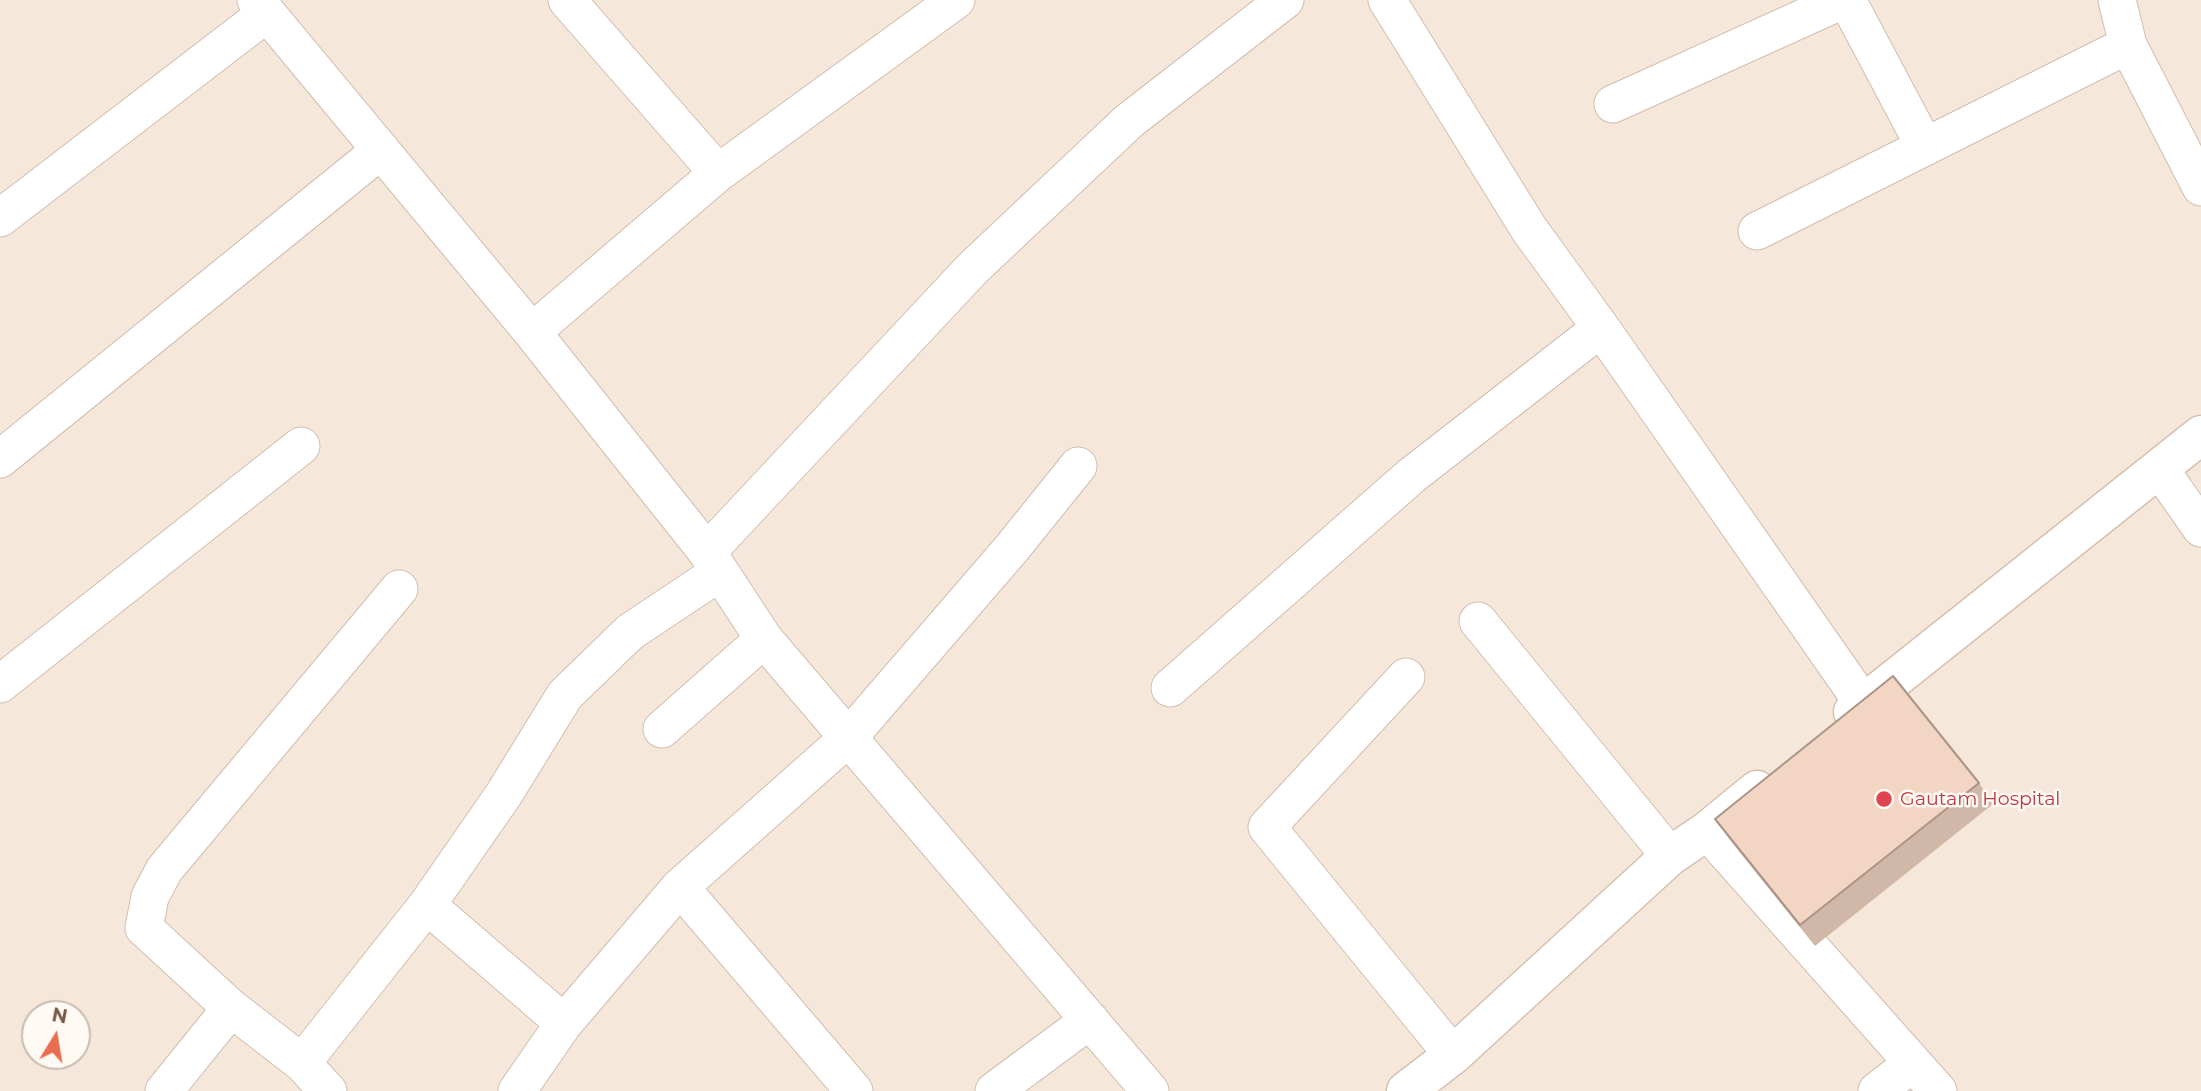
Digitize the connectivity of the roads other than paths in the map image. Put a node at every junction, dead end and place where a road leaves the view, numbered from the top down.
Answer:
1 (568, 0) edge
2 (956, 0) edge
3 (1285, 0) edge
4 (1387, 0) edge
5 (1845, 0) edge
6 (2118, 0) edge
7 (262, 7) edge
8 (2128, 45) junction
9 (1613, 104) dead end
10 (1925, 147) junction
11 (381, 150) junction
12 (718, 173) junction
13 (2201, 187) edge
14 (0, 218) edge
15 (1757, 231) dead end
16 (1601, 328) junction
17 (532, 332) junction
18 (2201, 435) edge
19 (301, 446) dead end
20 (0, 459) edge
21 (1078, 466) dead end
22 (2159, 468) junction
23 (2201, 528) edge
24 (713, 562) junction
25 (400, 589) dead end
26 (1478, 621) dead end
27 (764, 639) junction
28 (1406, 677) dead end
29 (0, 684) edge
30 (1170, 688) dead end
31 (1863, 703) junction
32 (662, 729) dead end
33 (1821, 737) edge
34 (848, 738) junction
35 (1779, 772) edge
36 (1707, 831) junction
37 (1670, 856) junction
38 (680, 887) junction
39 (427, 905) junction
40 (230, 1008) junction
41 (1090, 1020) junction
42 (564, 1023) junction
43 (1453, 1055) junction
44 (302, 1063) junction
45 (1913, 1063) junction
46 (164, 1091) edge
47 (328, 1091) edge
48 (517, 1091) edge
49 (854, 1091) edge
50 (994, 1091) edge
51 (1150, 1091) edge
52 (1406, 1091) edge
53 (1877, 1091) edge
54 (1938, 1091) edge

1 - 12 street
2 - 12 street
3 - 24 street
4 - 16 street
5 - 9 street
5 - 10 street
6 - 8 street
7 - 11 street
7 - 14 street
8 - 10 street
8 - 13 street
10 - 15 street
11 - 17 street
11 - 20 street
12 - 17 street
16 - 30 street
16 - 31 street
17 - 24 street
18 - 22 street
19 - 29 street
21 - 34 street
22 - 23 street
22 - 31 street
24 - 27 street
24 - 39 street
25 - 40 street
26 - 37 street
27 - 32 street
27 - 34 street
28 - 43 street
31 - 33 street
34 - 38 street
34 - 41 street
35 - 36 street
36 - 37 street
36 - 45 street
37 - 43 street
38 - 42 street
38 - 49 street
39 - 42 street
39 - 44 street
40 - 44 street
40 - 46 street
41 - 50 street
41 - 51 street
42 - 48 street
43 - 52 street
44 - 47 street
45 - 53 street
45 - 54 street

